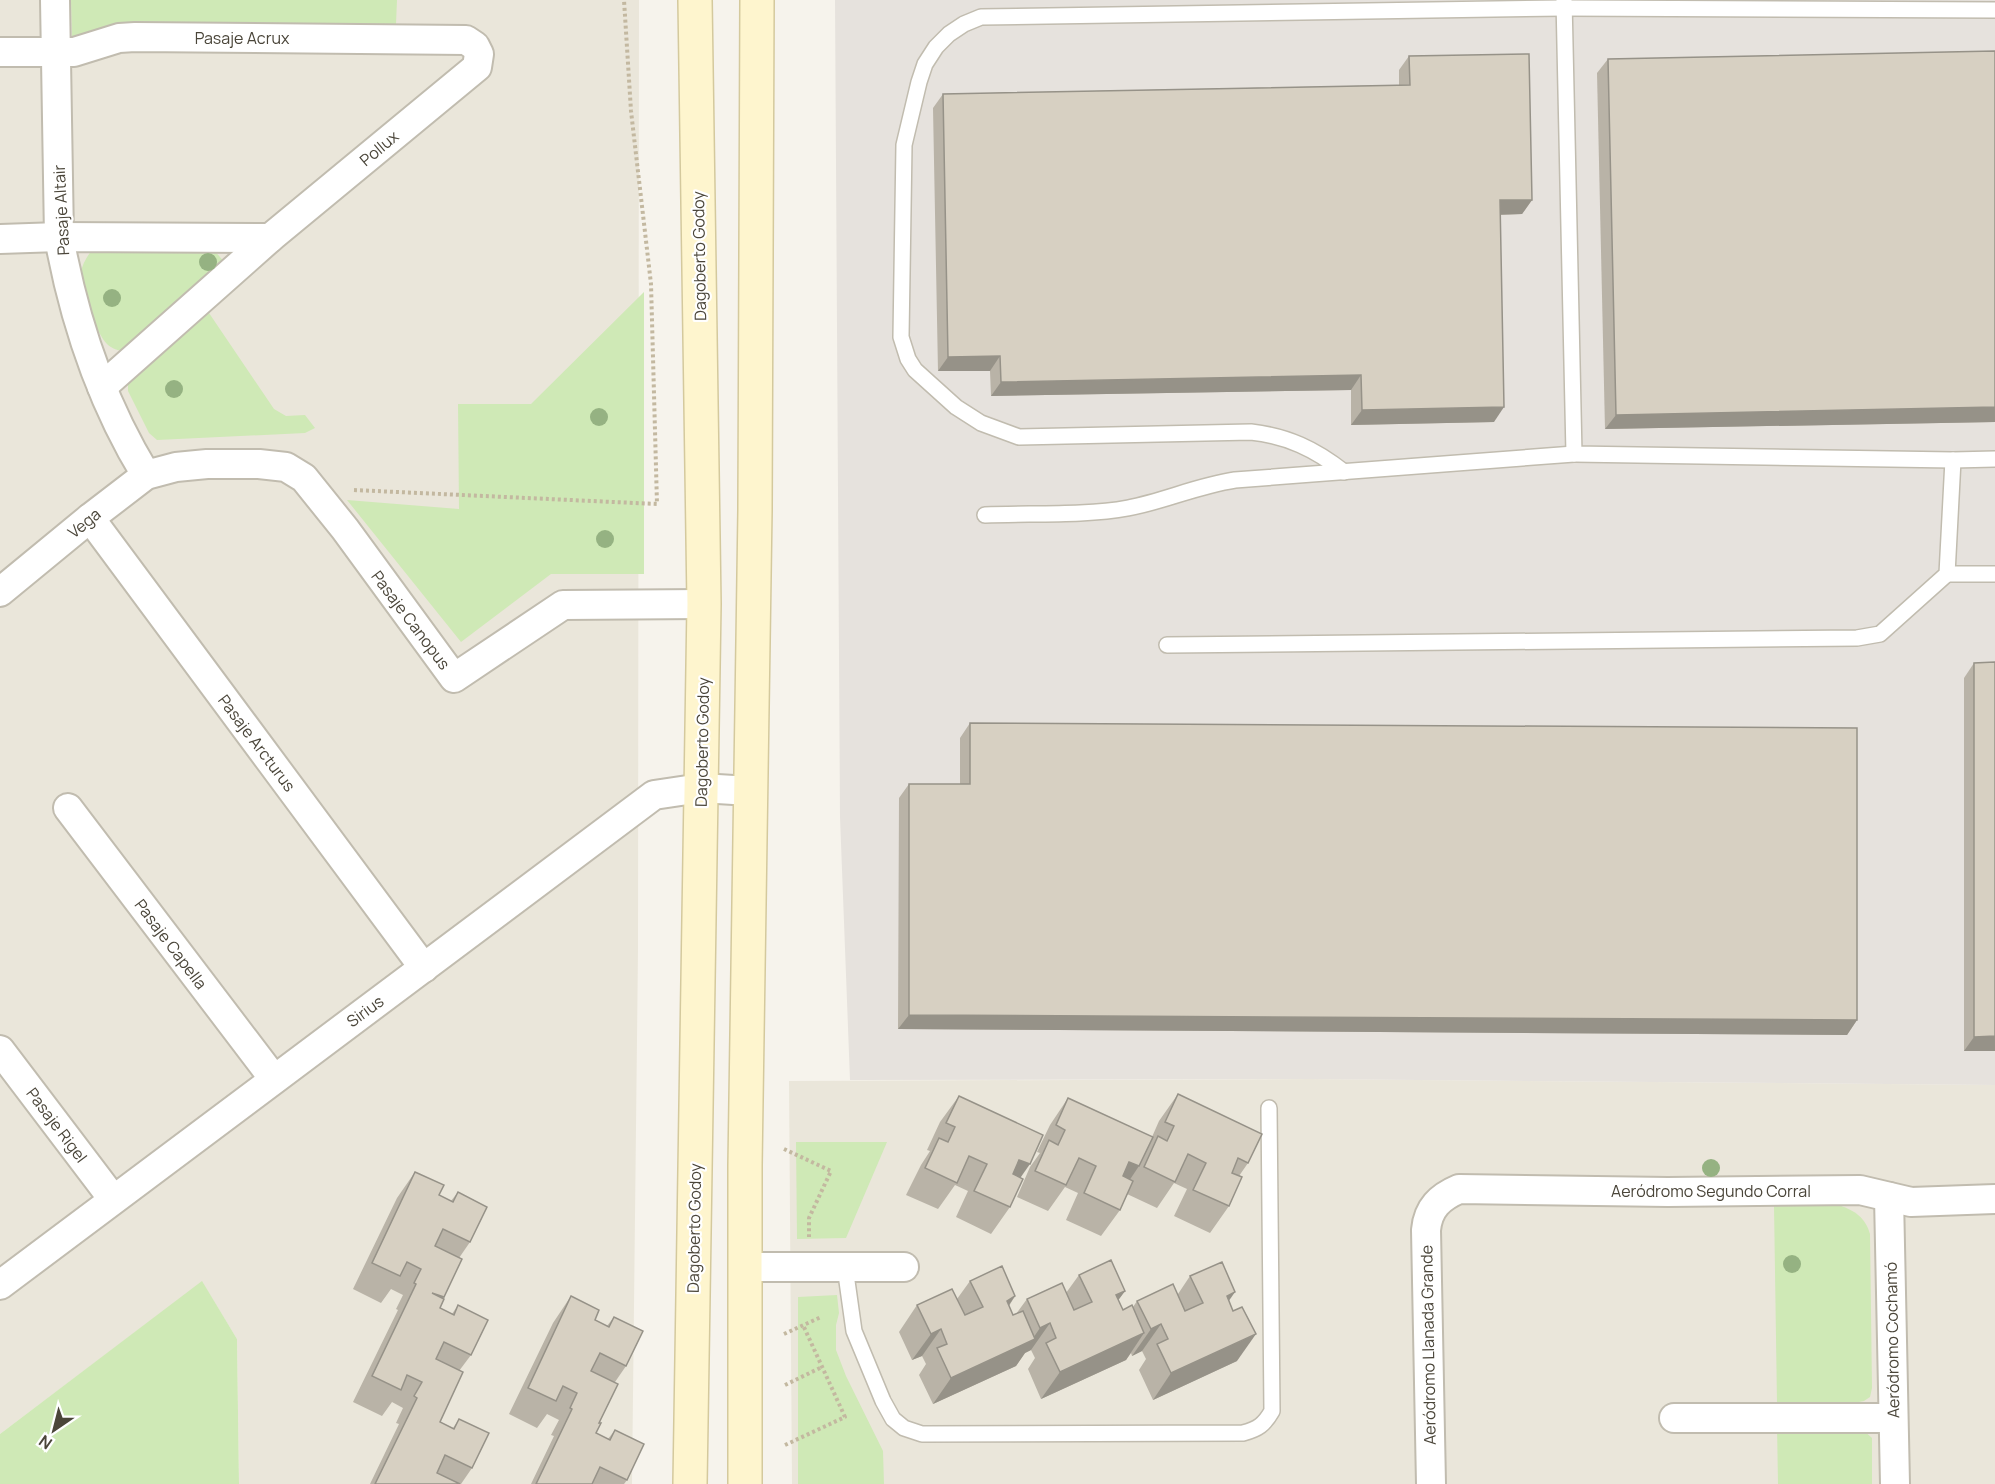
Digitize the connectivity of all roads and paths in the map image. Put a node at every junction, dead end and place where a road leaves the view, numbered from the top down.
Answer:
1 (55, 0) edge
2 (624, 0) edge
3 (695, 0) edge
4 (757, 0) edge
5 (1564, 4) edge
6 (1995, 10) edge
7 (0, 52) edge
8 (57, 52) junction
9 (479, 54) joint
10 (59, 237) junction
11 (270, 238) junction
12 (0, 239) edge
13 (102, 387) junction
14 (1574, 454) junction
15 (1995, 459) edge
16 (1953, 460) junction
17 (703, 463) junction
18 (756, 464) junction
19 (176, 467) joint
20 (1344, 472) junction
21 (146, 475) junction
22 (312, 488) junction
23 (985, 515) dead end
24 (90, 518) junction
25 (1947, 574) junction
26 (1995, 574) edge
27 (0, 592) edge
28 (704, 604) junction
29 (1167, 645) dead end
30 (701, 788) junction
31 (750, 790) junction
32 (68, 808) dead end
33 (424, 968) junction
34 (0, 1050) edge
35 (274, 1079) junction
36 (1269, 1108) dead end
37 (784, 1149) dead end
38 (1889, 1197) junction
39 (1995, 1198) edge
40 (113, 1199) junction
41 (1432, 1207) joint
42 (745, 1267) junction
43 (810, 1267) junction
44 (845, 1267) junction
45 (904, 1267) dead end
46 (0, 1285) edge
47 (821, 1317) dead end
48 (803, 1325) junction
49 (784, 1334) dead end
50 (822, 1367) junction
51 (785, 1385) dead end
52 (1893, 1418) junction
53 (1674, 1419) dead end
54 (785, 1445) dead end
55 (690, 1484) edge
56 (745, 1484) edge
57 (1431, 1484) edge
58 (1894, 1484) edge

1 - 8 street, Pasaje Altair
2 - 22 path
3 - 17 main road, Dagoberto Godoy
4 - 18 main road
5 - 6 lane
5 - 14 lane
5 - 20 lane
7 - 8 street, Pasaje Acrux
8 - 9 street, Pasaje Acrux
8 - 10 street, Pasaje Altair
9 - 11 street, Pollux
10 - 11 street
10 - 12 street
10 - 13 street, Pasaje Altair
11 - 13 street, Pollux
13 - 21 street, Pasaje Altair
14 - 16 lane
14 - 20 lane
15 - 16 lane
16 - 25 lane
17 - 18 main road
17 - 28 main road, Dagoberto Godoy
18 - 31 main road
19 - 21 street, Vega
19 - 22 street, Pasaje Canopus
20 - 23 lane
21 - 24 street, Vega
22 - 28 street, Pasaje Canopus
24 - 27 street, Vega
24 - 33 street, Pasaje Arcturus
25 - 26 lane
25 - 29 lane
28 - 30 main road, Dagoberto Godoy
30 - 31 street, Sirius
30 - 33 street, Sirius
30 - 55 main road, Dagoberto Godoy
31 - 42 main road
32 - 35 street, Pasaje Capella
33 - 35 street, Sirius
34 - 40 street, Pasaje Rigel
35 - 40 street, Sirius
36 - 44 lane
37 - 43 path
38 - 39 street, Aeródromo Segundo Corral
38 - 41 street, Aeródromo Segundo Corral
38 - 52 street, Aeródromo Cochamó
40 - 46 street, Sirius
41 - 57 street, Aeródromo Llanada Grande
42 - 43 street
42 - 56 main road
43 - 44 street
44 - 45 street
47 - 48 path
48 - 49 path
48 - 50 path
50 - 51 path
50 - 54 path
52 - 53 street
52 - 58 street, Aeródromo Cochamó

